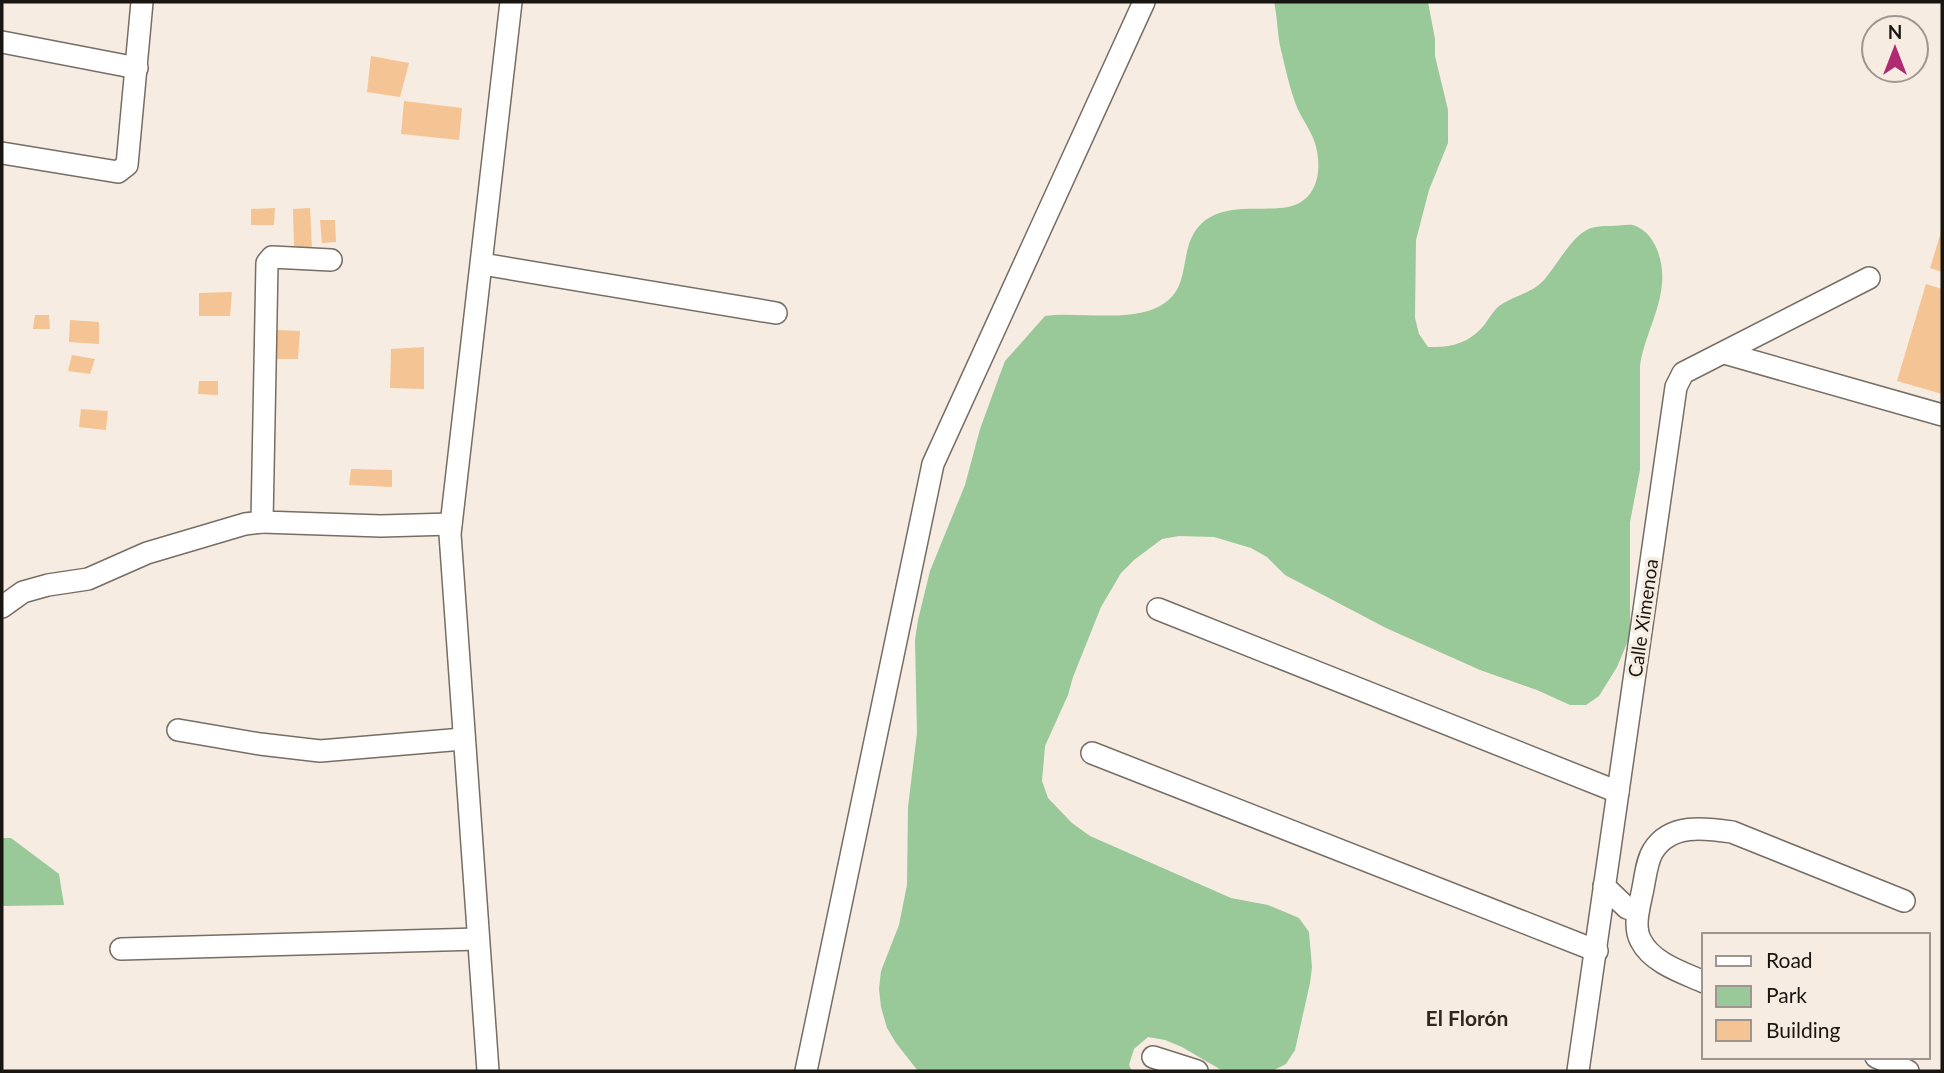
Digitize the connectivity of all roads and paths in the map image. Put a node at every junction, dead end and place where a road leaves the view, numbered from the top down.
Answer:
1 (142, 2) edge
2 (511, 2) edge
3 (1144, 2) edge
4 (2, 42) edge
5 (137, 68) junction
6 (2, 153) edge
7 (331, 260) dead end
8 (481, 264) junction
9 (1869, 278) dead end
10 (776, 313) dead end
11 (1724, 353) junction
12 (1942, 415) edge
13 (262, 522) junction
14 (451, 524) junction
15 (2, 607) edge
16 (1158, 609) dead end
17 (178, 730) dead end
18 (463, 739) junction
19 (1092, 753) dead end
20 (1618, 792) junction
21 (1604, 886) junction
22 (1904, 901) dead end
23 (1638, 911) junction
24 (478, 939) junction
25 (121, 949) dead end
26 (1597, 951) junction
27 (1702, 981) edge
28 (1153, 1057) dead end
29 (1881, 1059) edge
30 (488, 1071) edge
31 (806, 1071) edge
32 (1197, 1071) edge
33 (1578, 1071) edge
34 (1908, 1071) edge

1 - 5 street
2 - 8 street
3 - 31 street
4 - 5 street
5 - 6 street
7 - 13 street
8 - 10 street
8 - 14 street
9 - 11 street, Calle Ximenoa
11 - 12 street
11 - 20 street, Calle Ximenoa
13 - 14 street
13 - 15 street
14 - 18 street
16 - 20 street
17 - 18 street
18 - 24 street
19 - 26 street
20 - 21 street, Calle Ximenoa
21 - 23 street
21 - 26 street, Calle Ximenoa
22 - 23 street
23 - 27 street
24 - 25 street
24 - 30 street
26 - 33 street, Calle Ximenoa
28 - 32 street
29 - 34 street

